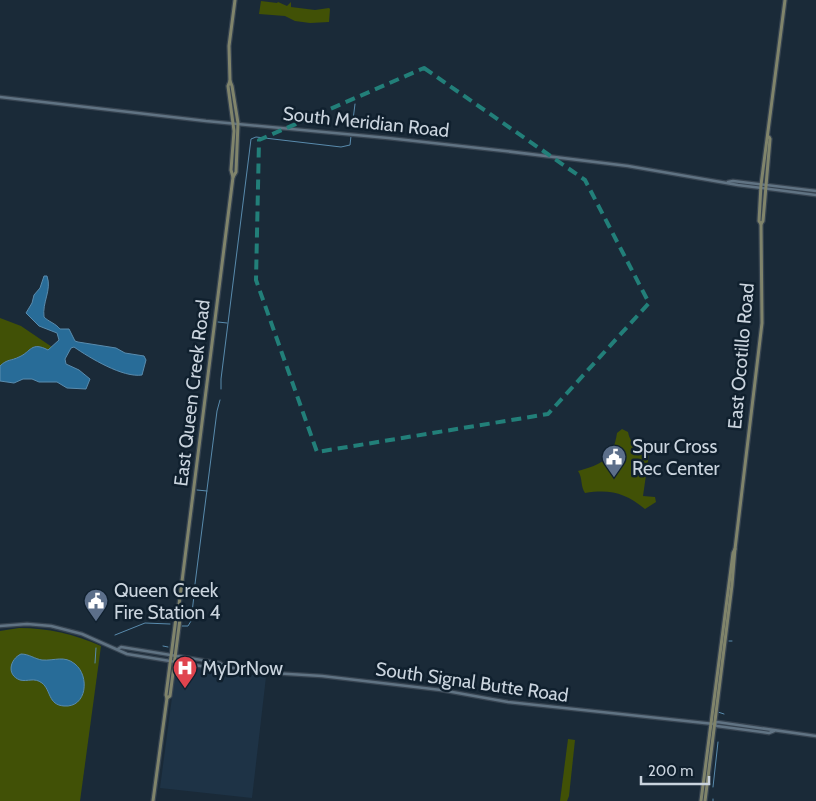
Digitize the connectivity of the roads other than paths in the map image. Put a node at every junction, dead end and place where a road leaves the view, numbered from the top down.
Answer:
1 (235, 0) edge
2 (785, 0) edge
3 (230, 81) junction
4 (0, 97) edge
5 (233, 123) junction
6 (238, 124) junction
7 (233, 177) junction
8 (763, 187) junction
9 (816, 191) edge
10 (816, 195) edge
11 (0, 626) edge
12 (118, 649) junction
13 (173, 656) junction
14 (172, 662) junction
15 (225, 667) junction
16 (712, 724) junction
17 (816, 736) edge
18 (153, 801) edge
19 (701, 801) edge
20 (705, 801) edge

1 - 3 main road
2 - 8 main road, East Ocotillo Road
3 - 5 main road, East Queen Creek Road
3 - 6 main road, East Queen Creek Road
4 - 5 street, South Meridian Road
5 - 6 street, South Meridian Road
5 - 7 main road, East Queen Creek Road
6 - 7 main road, East Queen Creek Road
6 - 8 street, South Meridian Road
7 - 13 main road, East Queen Creek Road
8 - 9 street, South Meridian Road
8 - 10 street, South Meridian Road
8 - 16 main road, East Ocotillo Road
11 - 12 street, South Signal Butte Road
12 - 13 street, South Signal Butte Road
12 - 14 street, South Signal Butte Road
13 - 14 main road, East Queen Creek Road
13 - 15 street, South Signal Butte Road
14 - 15 street, South Signal Butte Road
14 - 18 main road, East Queen Creek Road
15 - 16 street, South Signal Butte Road
16 - 17 street, South Signal Butte Road
16 - 19 main road, East Ocotillo Road
16 - 20 main road, East Ocotillo Road

